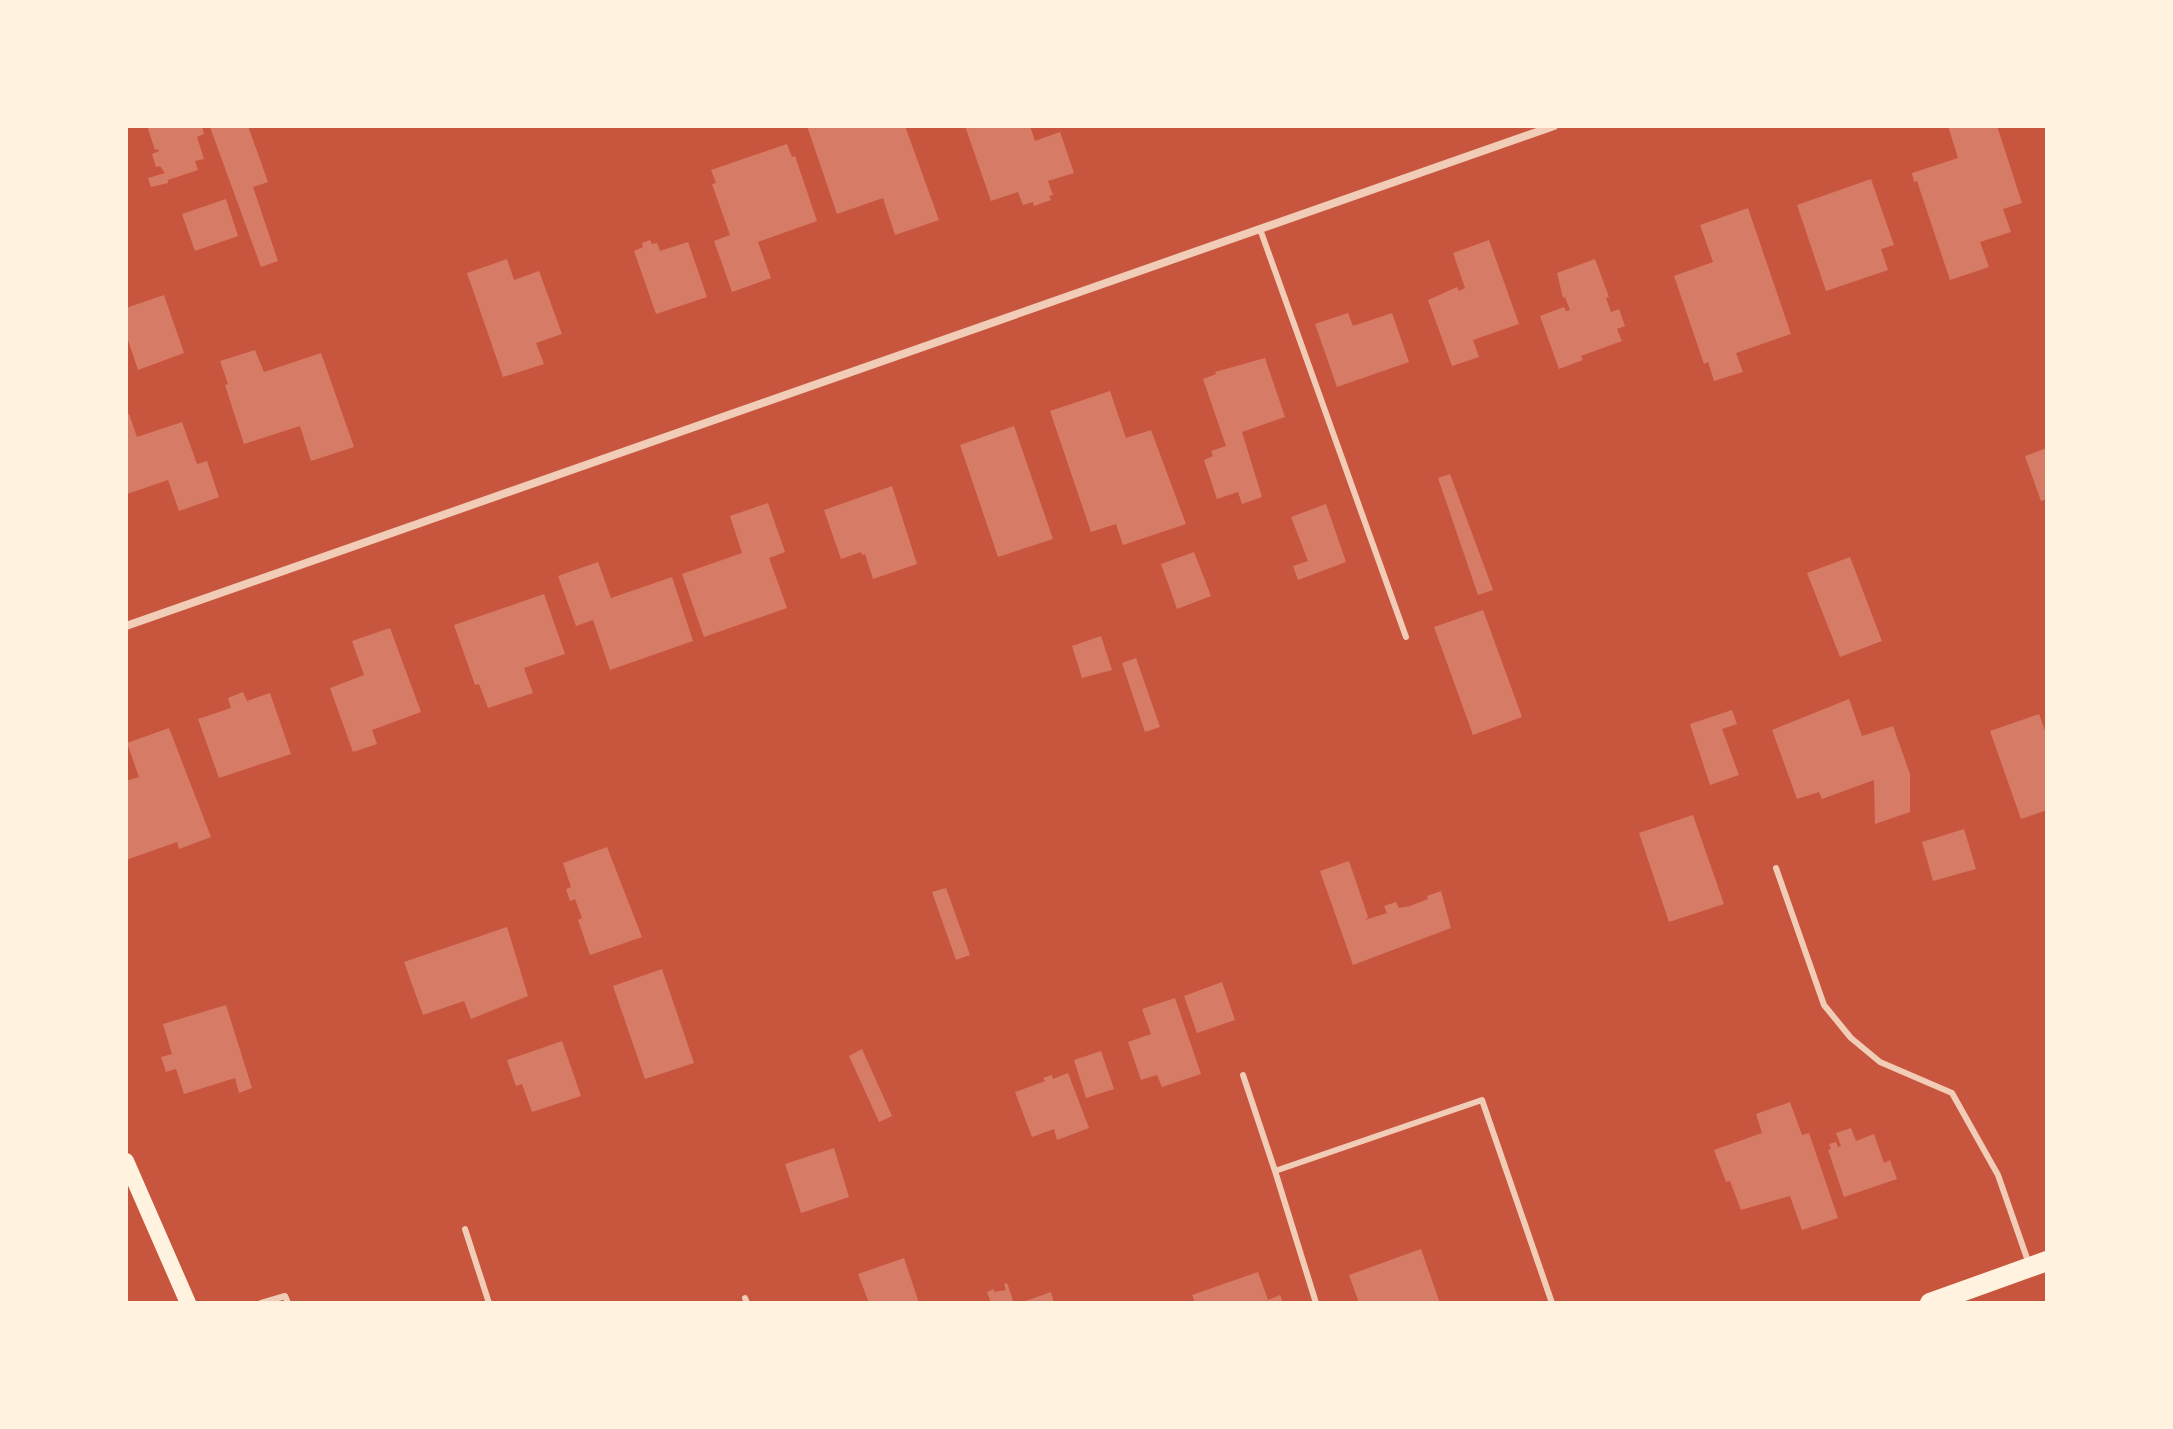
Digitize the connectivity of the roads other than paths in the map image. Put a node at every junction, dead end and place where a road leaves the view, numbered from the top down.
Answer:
1 (1554, 126) edge
2 (1260, 229) junction
3 (126, 626) edge
4 (1406, 637) dead end
5 (1776, 868) dead end
6 (1243, 1075) dead end
7 (126, 1161) edge
8 (1275, 1171) junction
9 (465, 1229) dead end
10 (2038, 1264) edge
11 (188, 1303) edge
12 (261, 1303) edge
13 (288, 1303) edge
14 (489, 1303) edge
15 (1316, 1303) edge
16 (1552, 1303) edge
17 (1930, 1303) edge

1 - 2 street
2 - 3 street
2 - 4 lane
5 - 10 lane
6 - 8 lane
7 - 11 main road
8 - 15 lane
8 - 16 lane
9 - 14 lane
10 - 17 main road
12 - 13 lane

